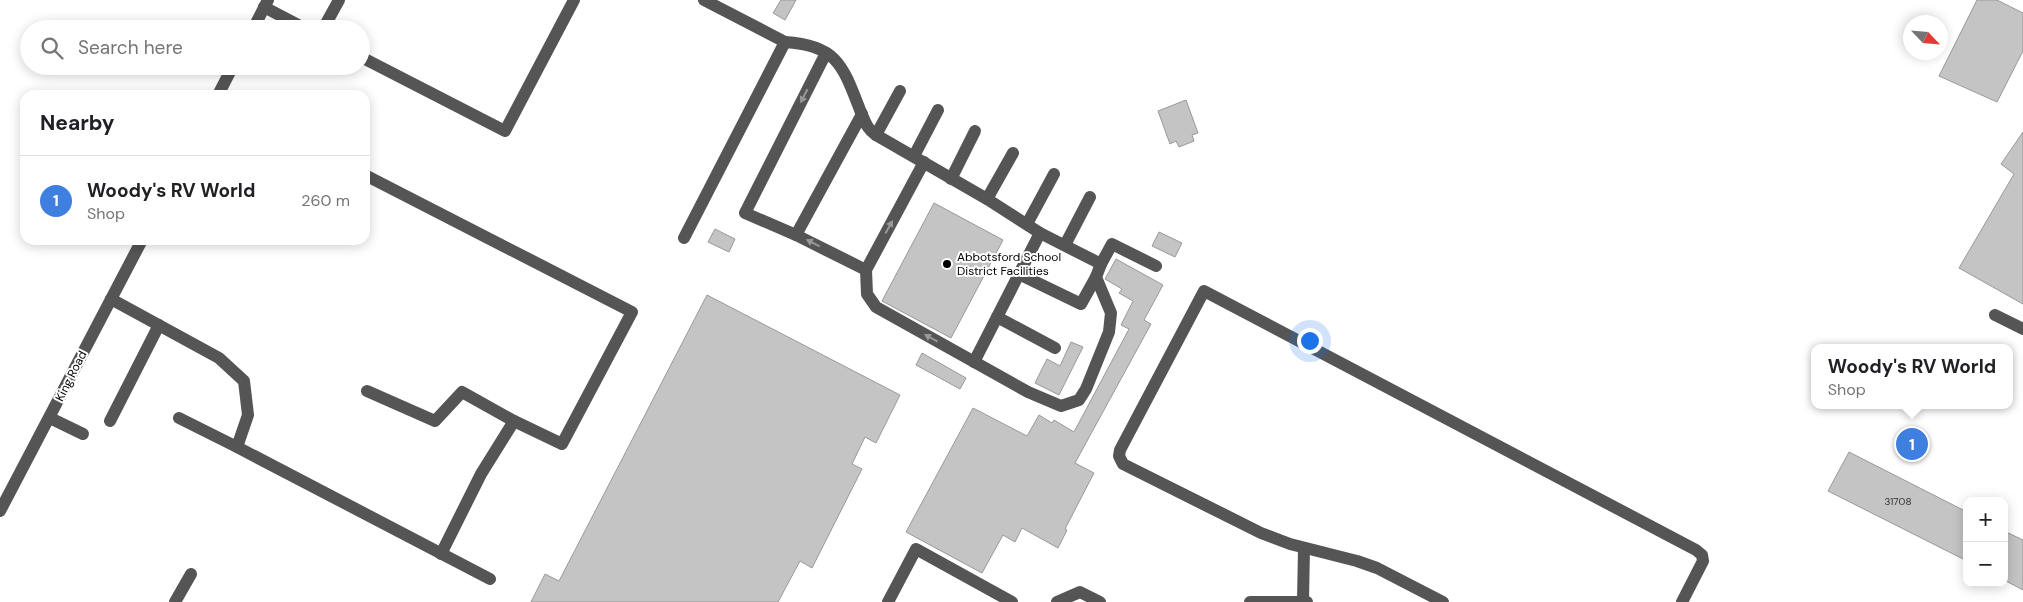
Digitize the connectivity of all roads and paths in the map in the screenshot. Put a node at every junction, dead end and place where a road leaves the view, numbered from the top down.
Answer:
1 (338, 0) edge
2 (574, 0) edge
3 (704, 0) edge
4 (266, 4) edge
5 (258, 20) edge
6 (292, 20) edge
7 (328, 20) edge
8 (785, 42) junction
9 (826, 53) junction
10 (370, 62) edge
11 (228, 75) edge
12 (221, 90) edge
13 (900, 91) dead end
14 (938, 110) dead end
15 (862, 114) junction
16 (975, 131) dead end
17 (876, 135) junction
18 (1013, 153) dead end
19 (919, 159) junction
20 (1054, 174) dead end
21 (370, 178) edge
22 (951, 179) junction
23 (1090, 197) dead end
24 (986, 199) junction
25 (1027, 224) junction
26 (1040, 233) junction
27 (796, 235) junction
28 (684, 238) dead end
29 (139, 245) edge
30 (1065, 245) junction
31 (1101, 264) junction
32 (1156, 266) dead end
33 (866, 270) junction
34 (1019, 274) junction
35 (1096, 277) junction
36 (111, 299) junction
37 (1995, 315) dead end
38 (997, 317) junction
39 (159, 325) junction
40 (2023, 329) edge
41 (1055, 348) dead end
42 (974, 362) junction
43 (368, 391) dead end
44 (50, 418) junction
45 (179, 418) dead end
46 (110, 421) dead end
47 (514, 421) junction
48 (83, 434) dead end
49 (237, 447) junction
50 (0, 511) edge
51 (1304, 548) junction
52 (440, 554) junction
53 (191, 574) dead end
54 (490, 579) dead end
55 (1305, 601) edge
56 (175, 602) edge
57 (888, 602) edge
58 (1012, 602) edge
59 (1057, 602) edge
60 (1100, 602) edge
61 (1250, 602) edge
62 (1444, 602) edge
63 (1682, 602) edge

1 - 7 street
2 - 10 street
3 - 8 street
4 - 5 street
4 - 6 street
8 - 9 street
8 - 28 street
9 - 15 street
9 -> 27 street
11 - 12 street
13 - 17 street
14 - 19 street
15 - 17 street
15 - 27 street
16 - 22 street
17 - 19 street
18 - 24 street
19 - 22 street
33 -> 19 street
20 - 25 street
21 - 47 street
22 - 24 street
23 - 30 street
24 - 25 street
25 - 26 street
26 - 30 street
26 - 34 street
33 -> 27 street
29 - 36 street, King Road
30 - 31 street
31 - 32 street
31 - 35 street
42 -> 33 street
34 - 35 street
34 - 38 street
35 - 42 street
36 - 39 street
36 - 44 street, King Road
37 - 40 street
38 - 41 street
38 - 42 street
39 - 46 street
39 - 49 street
43 - 47 street
44 - 48 street
44 - 50 street, King Road
45 - 49 street
47 - 52 street
49 - 52 street
51 - 55 street
51 - 62 street
51 - 63 street
52 - 54 street
53 - 56 street
55 - 61 street
57 - 58 street
59 - 60 street

